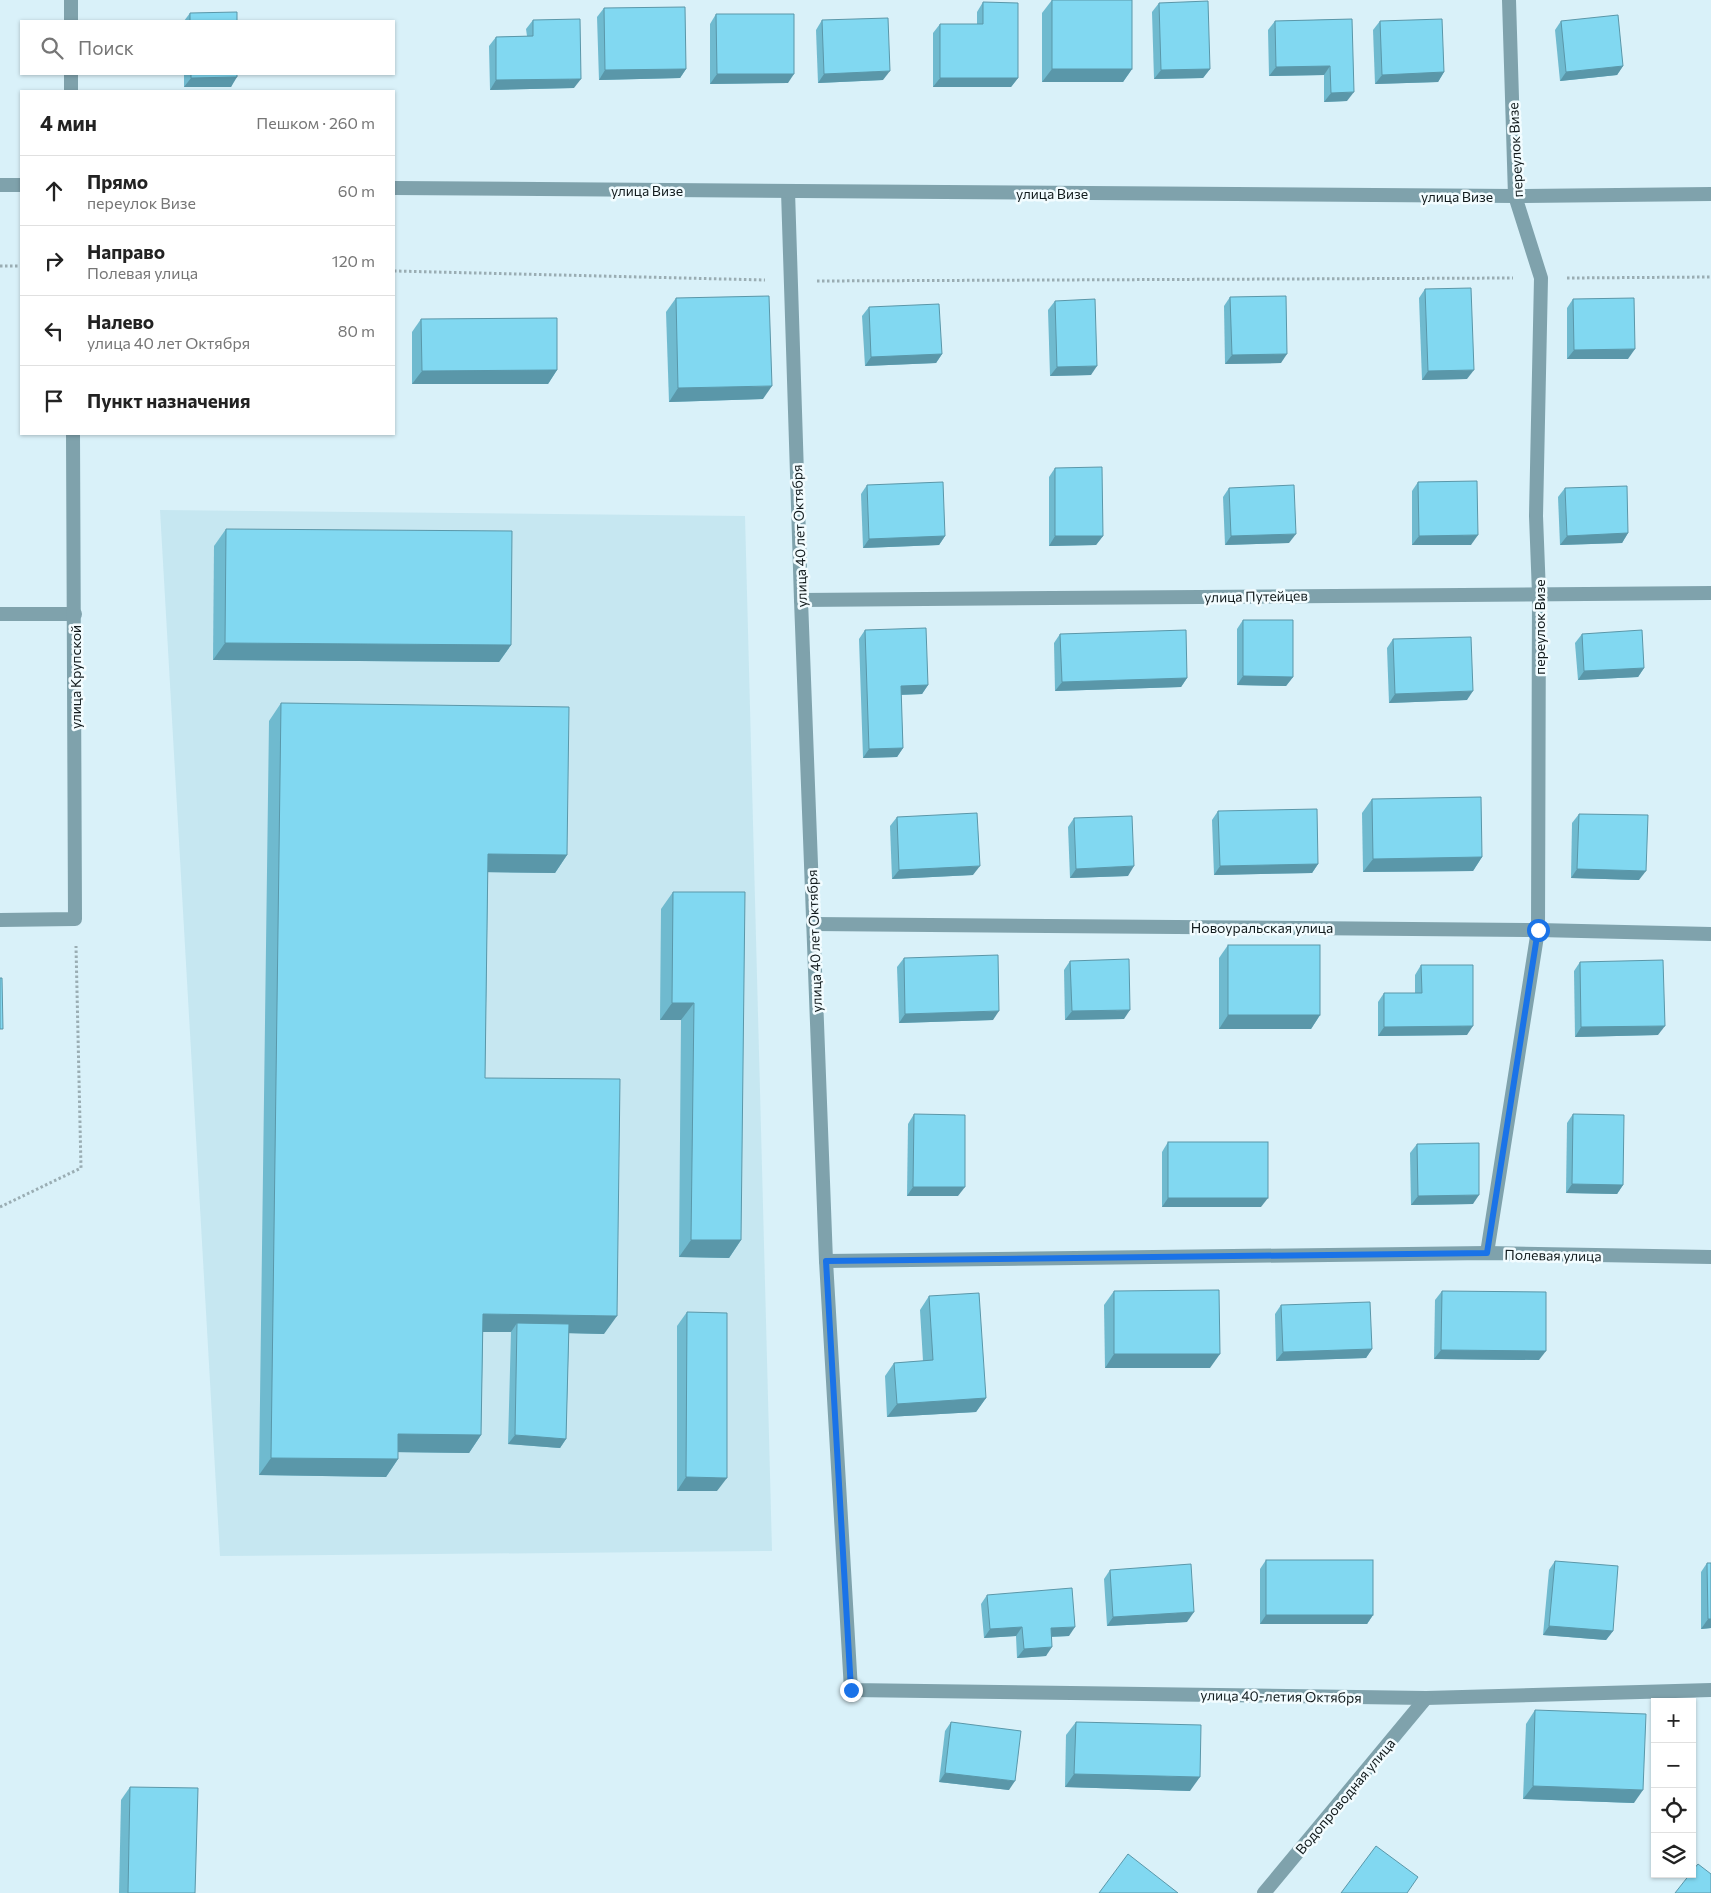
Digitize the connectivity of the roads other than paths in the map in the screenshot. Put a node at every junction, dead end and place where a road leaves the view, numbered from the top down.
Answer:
1 (71, 0) edge
2 (1509, 0) edge
3 (71, 20) edge
4 (71, 75) edge
5 (71, 90) edge
6 (0, 185) edge
7 (20, 185) edge
8 (395, 188) edge
9 (788, 191) junction
10 (1711, 194) edge
11 (1515, 196) junction
12 (73, 435) edge
13 (1711, 593) edge
14 (1539, 594) junction
15 (800, 600) junction
16 (0, 614) edge
17 (75, 614) junction
18 (0, 920) edge
19 (813, 924) junction
20 (1538, 930) junction
21 (1711, 934) edge
22 (1487, 1253) junction
23 (1711, 1257) edge
24 (826, 1261) junction
25 (851, 1690) joint
26 (1711, 1690) edge
27 (1426, 1698) junction
28 (1264, 1893) edge

1 - 3 street
2 - 11 street, переулок Визе
4 - 5 street
6 - 7 street
8 - 9 street, улица Визе
9 - 11 street, улица Визе
9 - 15 street, улица 40 лет Октября
10 - 11 street, улица Визе
11 - 14 street, переулок Визе
12 - 17 street, улица Крупской
13 - 14 street, улица Путейцев
14 - 15 street, улица Путейцев
14 - 20 street, переулок Визе
15 - 19 street, улица 40 лет Октября
16 - 17 street
17 - 18 street, улица Крупской
19 - 20 street, Новоуральская улица
19 - 24 street, улица 40 лет Октября
20 - 21 street, Новоуральская улица
20 - 22 street, переулок Визе
22 - 23 street, Полевая улица
22 - 24 street, Полевая улица
24 - 25 street, улица 40 лет Октября
25 - 27 street, улица 40-летия Октября
26 - 27 street, улица 40-летия Октября
27 - 28 street, Водопроводная улица

